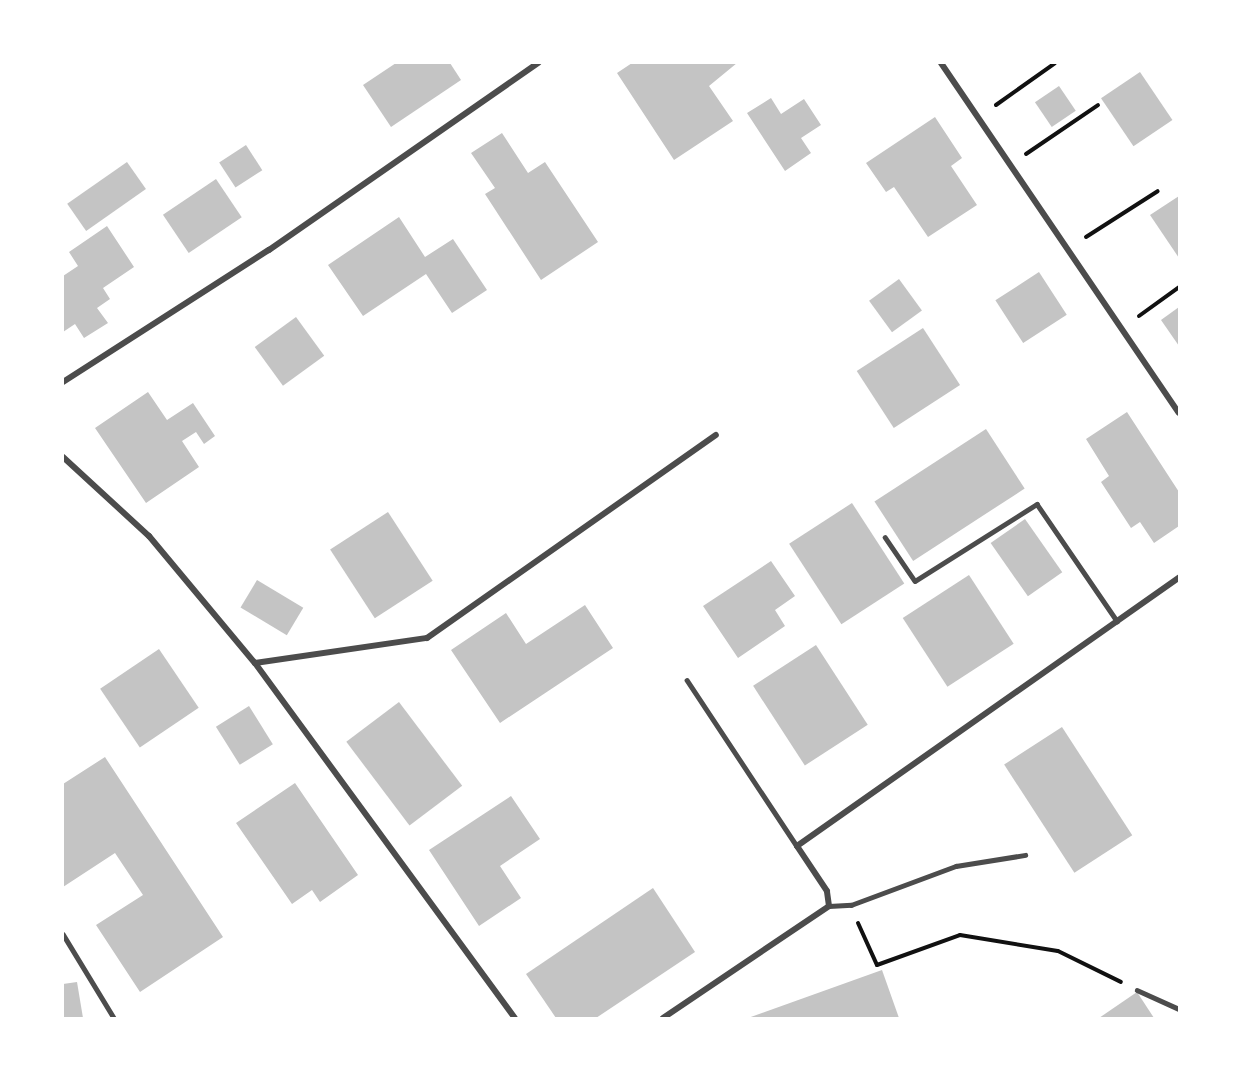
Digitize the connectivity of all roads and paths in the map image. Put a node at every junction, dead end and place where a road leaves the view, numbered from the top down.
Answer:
1 (538, 63) edge
2 (941, 63) edge
3 (1055, 63) edge
4 (1098, 105) dead end
5 (978, 117) junction
6 (1011, 165) junction
7 (1158, 191) dead end
8 (1067, 249) junction
9 (1179, 286) edge
10 (1122, 329) junction
11 (63, 382) edge
12 (1179, 413) edge
13 (716, 435) dead end
14 (63, 457) edge
15 (885, 537) dead end
16 (1179, 578) edge
17 (1117, 621) junction
18 (255, 663) junction
19 (687, 680) dead end
20 (797, 846) junction
21 (1025, 855) dead end
22 (830, 906) junction
23 (63, 934) edge
24 (1137, 990) joint
25 (1179, 1009) edge
26 (114, 1018) edge
27 (515, 1018) edge
28 (663, 1018) edge

1 - 11 street
2 - 5 street
3 - 5 path
4 - 6 path
5 - 6 street
6 - 8 street
7 - 8 path
8 - 10 street
9 - 10 path
10 - 12 street
13 - 18 street
14 - 18 street
15 - 17 lane
16 - 17 street
17 - 20 street
18 - 27 street
19 - 20 lane
20 - 22 street
21 - 22 lane
22 - 24 path
22 - 28 street
23 - 26 lane
24 - 25 lane

